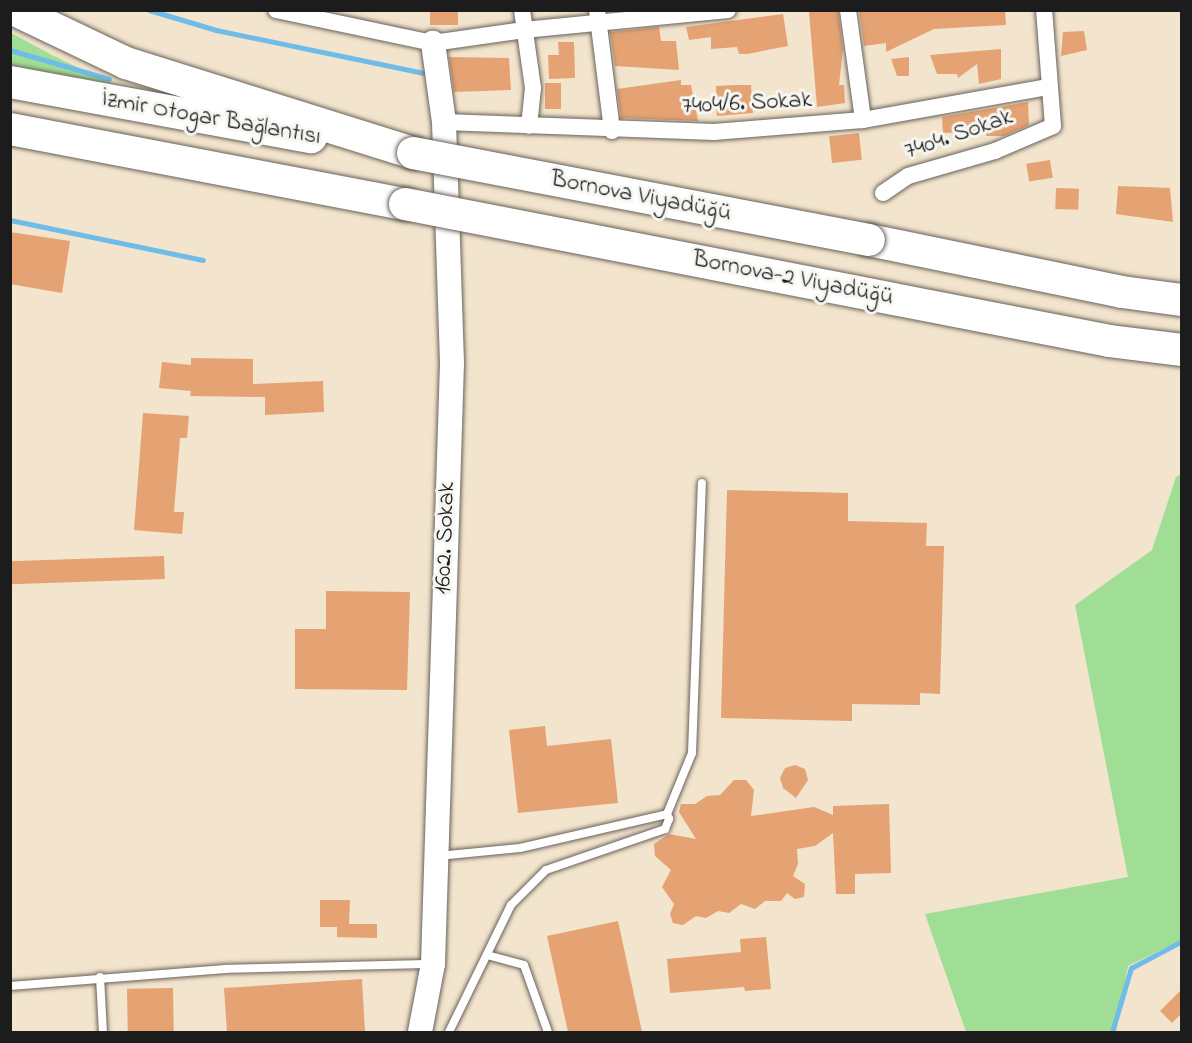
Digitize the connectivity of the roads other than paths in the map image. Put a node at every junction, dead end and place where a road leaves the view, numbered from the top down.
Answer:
1 (15, 10) edge
2 (276, 10) edge
3 (522, 10) edge
4 (728, 10) edge
5 (848, 10) edge
6 (1044, 10) edge
7 (312, 14) edge
8 (597, 17) edge
9 (524, 30) junction
10 (433, 43) junction
11 (10, 82) edge
12 (1049, 87) junction
13 (862, 120) junction
14 (444, 122) junction
15 (529, 126) junction
16 (10, 129) edge
17 (612, 131) junction
18 (413, 153) junction
19 (883, 193) dead end
20 (405, 204) joint
21 (1182, 300) edge
22 (1182, 350) edge
23 (702, 483) dead end
24 (667, 814) junction
25 (435, 857) junction
26 (487, 955) junction
27 (434, 964) junction
28 (100, 977) junction
29 (10, 986) edge
30 (103, 1032) edge
31 (420, 1032) edge
32 (449, 1032) edge
33 (548, 1032) edge

1 - 18 highway
2 - 7 street
3 - 9 street
4 - 8 street
5 - 13 street
6 - 12 street
7 - 10 street
8 - 9 street
8 - 17 street
9 - 10 street
9 - 15 street
10 - 14 street, 1602. Sokak
11 - 18 highway, İzmir Otogar Bağlantısı
12 - 13 street, 7404/6. Sokak
12 - 19 street, 7404. Sokak
13 - 17 street, 7404/6. Sokak
14 - 15 street, 7404/6. Sokak
14 - 25 street, 1602. Sokak
15 - 17 street, 7404/6. Sokak
16 - 20 highway, İzmir Otogar Bağlantısı
18 - 21 highway, Bornova Viyadüğü, bridge
20 - 22 highway, Bornova-2 Viyadüğü, bridge
23 - 24 lane
24 - 25 lane
24 - 26 lane
25 - 27 street, 1602. Sokak
26 - 32 lane
26 - 33 lane
27 - 28 lane
27 - 31 street, 1602. Sokak
28 - 29 lane
28 - 30 lane

